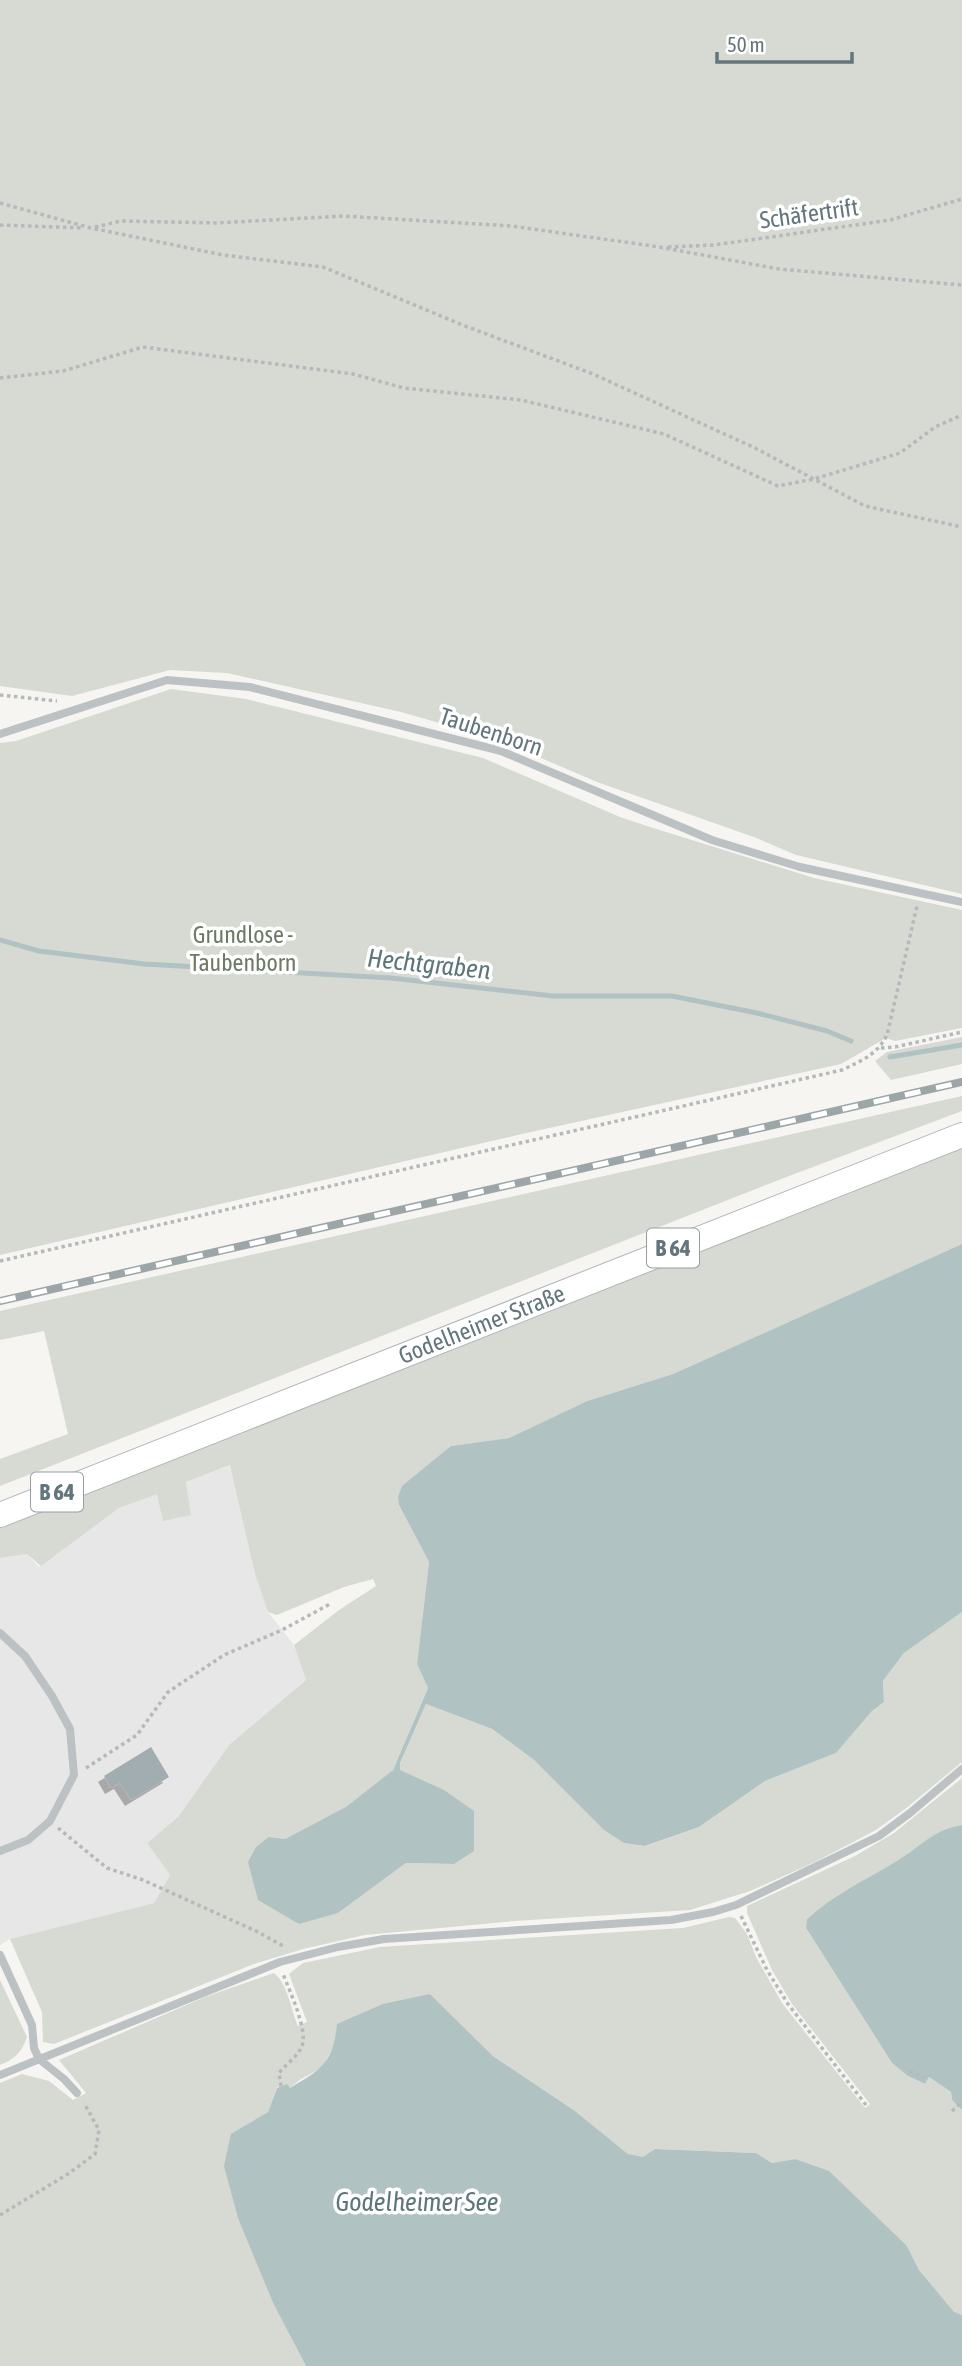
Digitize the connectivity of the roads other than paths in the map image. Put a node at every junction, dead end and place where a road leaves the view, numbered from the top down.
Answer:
1 (0, 734) edge
2 (962, 902) edge
3 (962, 1135) edge
4 (0, 1515) edge
5 (0, 1633) edge
6 (962, 1769) edge
7 (0, 1851) edge
8 (0, 1955) edge
9 (39, 2059) junction
10 (0, 2075) edge
11 (77, 2092) road end

1 - 2 lane, Taubenborn
3 - 4 main road, Godelheimer Straße / B 64
5 - 7 lane
6 - 9 lane
8 - 9 lane
9 - 10 lane
9 - 11 lane

